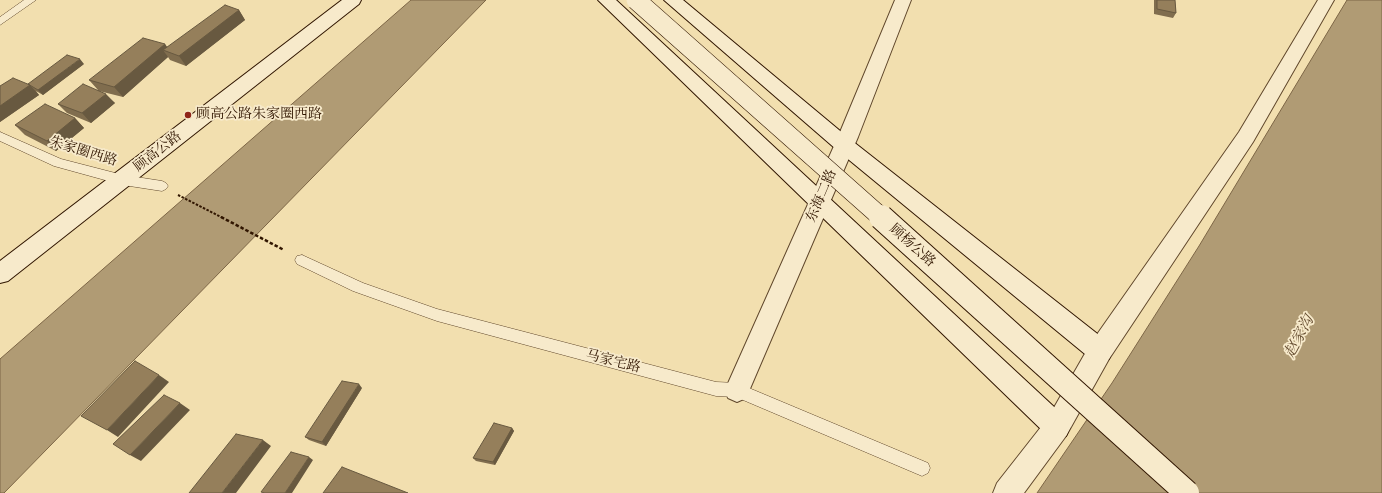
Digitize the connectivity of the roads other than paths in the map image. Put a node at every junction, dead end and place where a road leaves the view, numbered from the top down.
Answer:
1 (31, 0) edge
2 (353, 0) edge
3 (606, 0) edge
4 (636, 0) edge
5 (672, 0) edge
6 (902, 0) edge
7 (1326, 0) edge
8 (0, 22) edge
9 (0, 136) edge
10 (844, 145) junction
11 (123, 180) junction
12 (162, 186) road end
13 (819, 202) junction
14 (302, 260) road end
15 (0, 274) edge
16 (1100, 351) junction
17 (738, 390) junction
18 (1056, 427) junction
19 (922, 468) dead end
20 (1007, 493) edge
21 (1187, 493) edge

1 - 8 lane
2 - 11 street, 顾高公路
3 - 13 street
4 - 21 street, 顾杨公路, bridge
5 - 10 street
6 - 10 street, 东海二路
7 - 16 street
9 - 11 lane, 朱家圈西路
10 - 13 street, 东海二路
10 - 16 street
11 - 12 lane, 朱家圈西路
11 - 15 street, 顾高公路
13 - 17 street, 东海二路
13 - 18 street
14 - 17 lane, 马家宅路
16 - 18 street
17 - 19 lane, 马家宅路
18 - 20 street

